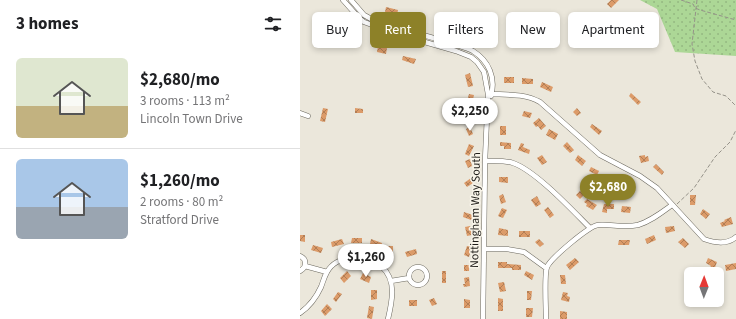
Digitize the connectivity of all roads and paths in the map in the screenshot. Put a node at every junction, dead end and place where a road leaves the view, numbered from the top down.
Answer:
1 (343, 0) edge
2 (351, 0) edge
3 (681, 0) edge
4 (697, 0) edge
5 (695, 8) junction
6 (370, 18) edge
7 (736, 20) edge
8 (426, 36) edge
9 (490, 94) junction
10 (736, 106) edge
11 (300, 113) edge
12 (308, 116) dead end
13 (736, 130) edge
14 (485, 161) junction
15 (673, 206) junction
16 (590, 228) junction
17 (736, 237) edge
18 (484, 248) junction
19 (300, 256) edge
20 (305, 266) junction
21 (546, 268) junction
22 (300, 270) edge
23 (327, 272) junction
24 (409, 278) junction
25 (391, 281) junction
26 (300, 312) edge
27 (388, 319) edge
28 (483, 319) edge
29 (546, 319) edge

1 - 9 street, Nottingham Way South
2 - 6 street, Nottingham Way South
3 - 5 path
4 - 5 path
5 - 7 path
5 - 10 path
8 - 9 street, Nottingham Way South
9 - 14 street, Nottingham Way South
9 - 15 street
11 - 12 street
13 - 15 path
14 - 16 street
14 - 18 street, Nottingham Way South
15 - 16 street
15 - 17 street
16 - 21 street
18 - 21 street
18 - 28 street, Nottingham Way South
19 - 20 street
20 - 22 street
20 - 23 street
21 - 29 street
23 - 25 street
23 - 26 street
24 - 24 street
24 - 25 street
25 - 27 street

